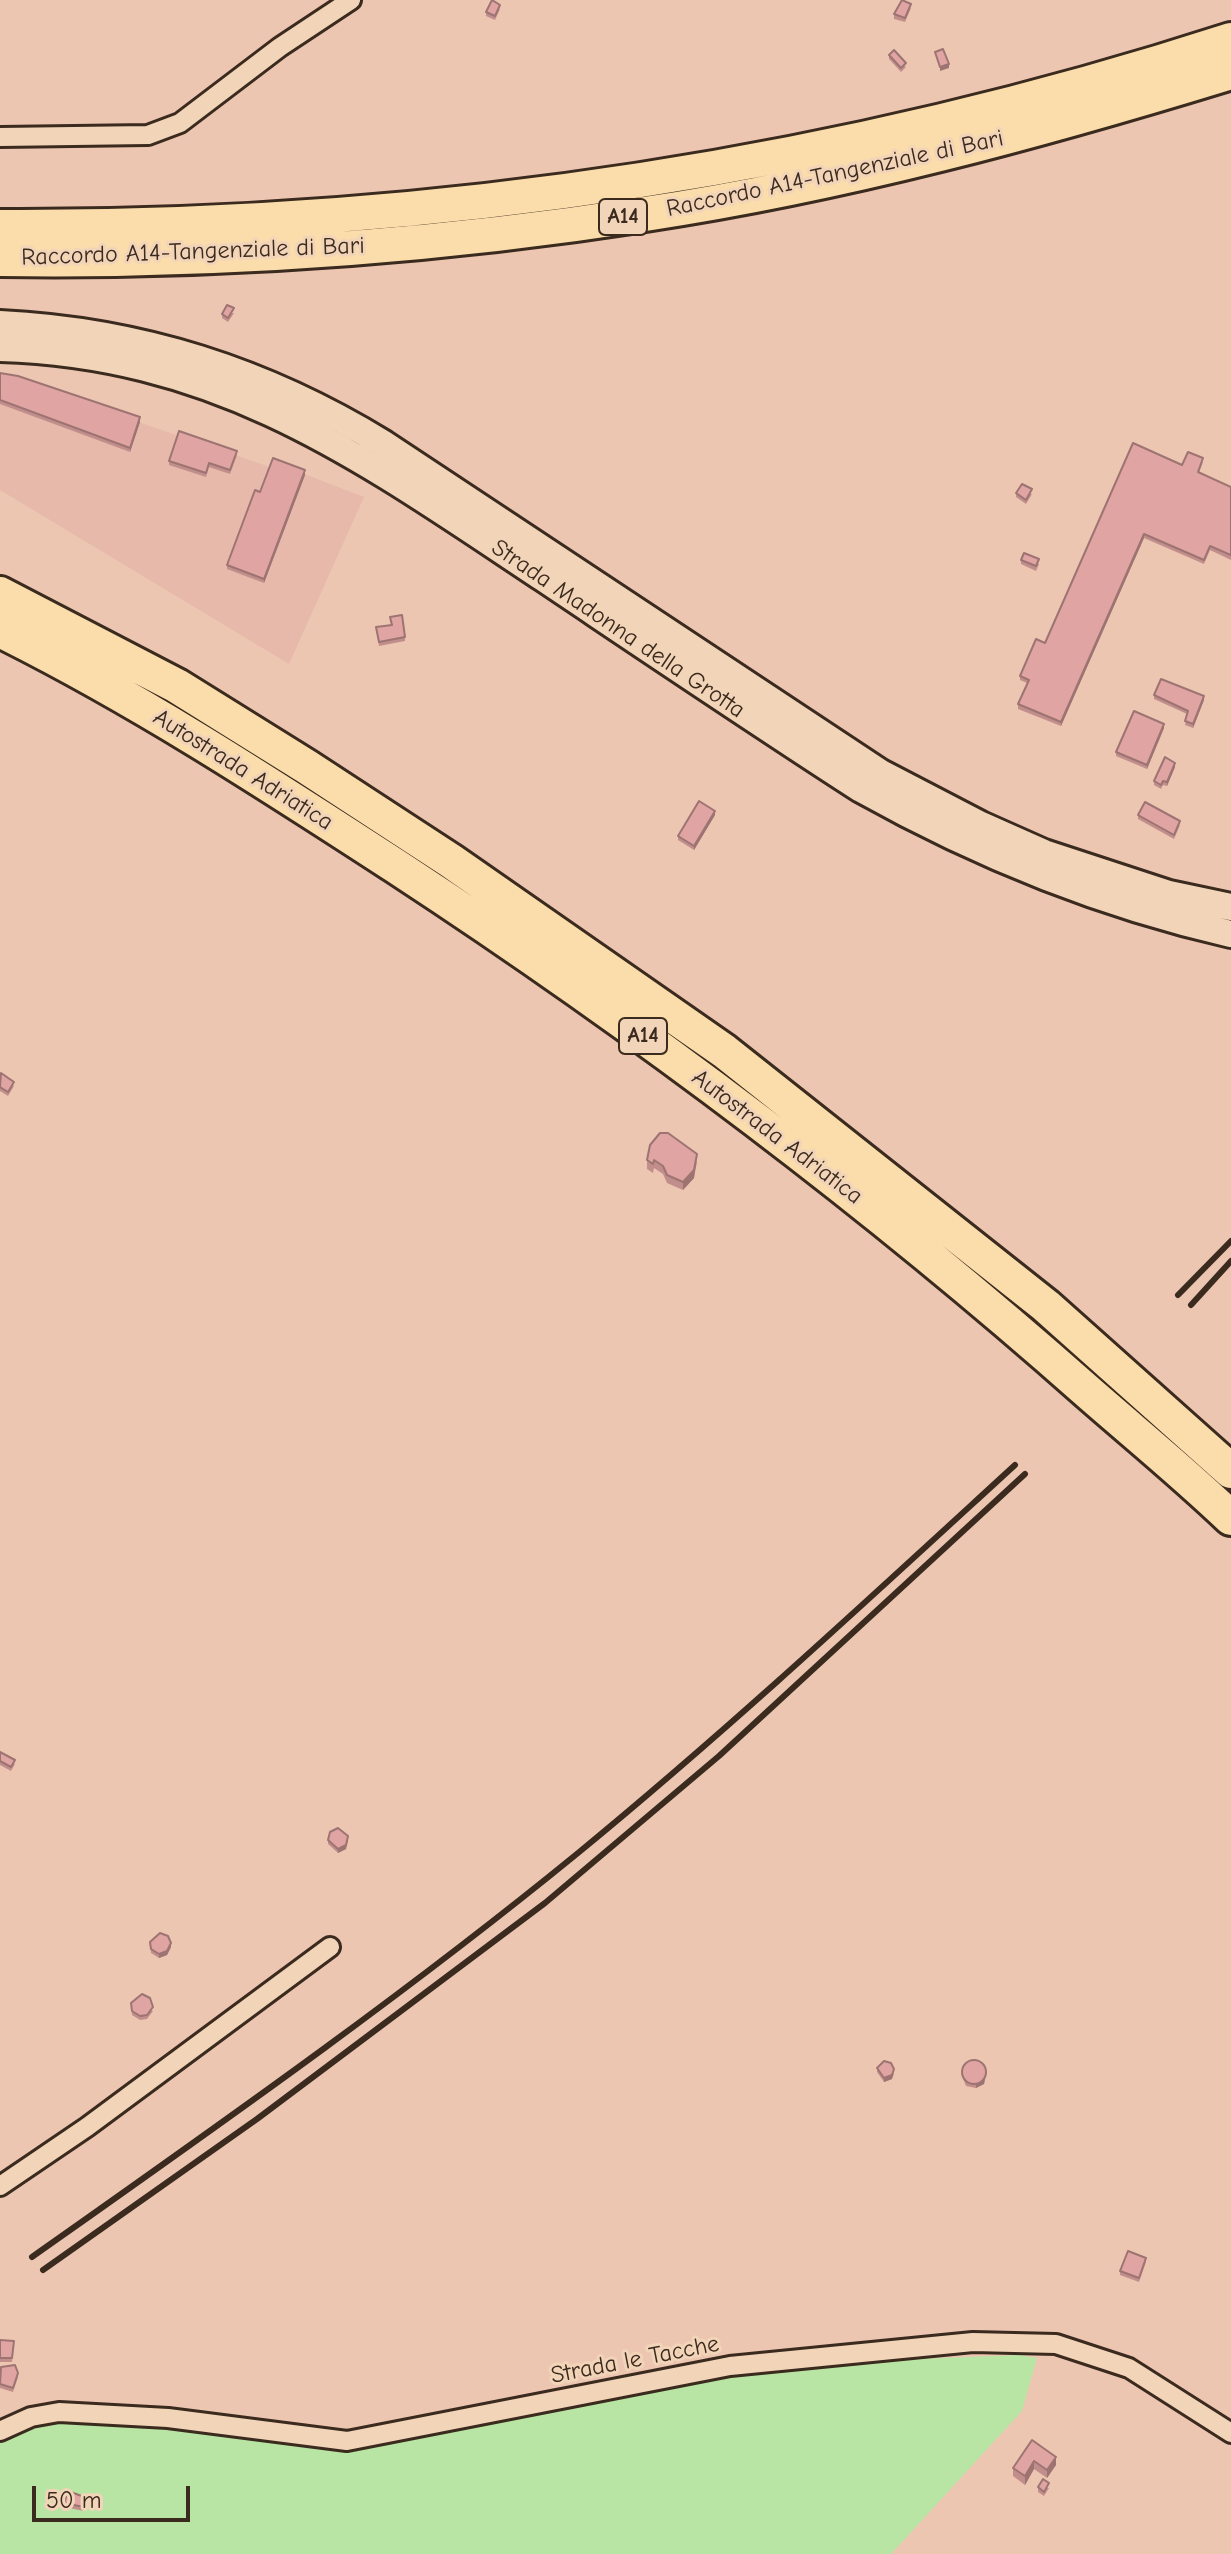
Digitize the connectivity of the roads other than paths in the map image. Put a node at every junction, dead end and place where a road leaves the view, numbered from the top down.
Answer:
1 (351, 0) edge
2 (1231, 40) edge
3 (1231, 72) edge
4 (0, 137) edge
5 (0, 227) edge
6 (0, 259) edge
7 (0, 324) edge
8 (0, 348) edge
9 (0, 594) edge
10 (0, 630) edge
11 (1231, 907) edge
12 (1231, 934) edge
13 (1231, 1471) edge
14 (1231, 1518) edge
15 (330, 1947) dead end
16 (0, 2186) edge
17 (0, 2431) edge
18 (1231, 2433) edge

1 - 4 street
2 - 5 highway, Raccordo A14-Tangenziale di Bari / A14
3 - 6 highway, Raccordo A14-Tangenziale di Bari / A14
7 - 11 main road, Strada Madonna della Grotta
8 - 12 main road, Strada Madonna della Grotta
9 - 13 highway, Autostrada Adriatica / A14
10 - 14 highway, Autostrada Adriatica / A14
15 - 16 street
17 - 18 street, Strada le Tacche

